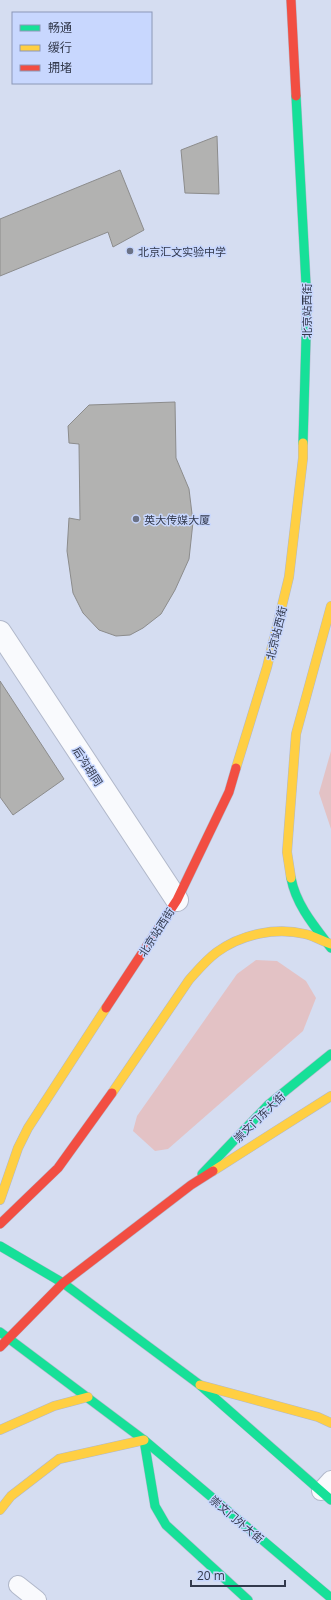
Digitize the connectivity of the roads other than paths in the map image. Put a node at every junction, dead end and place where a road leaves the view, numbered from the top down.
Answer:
1 (291, 0) edge
2 (331, 606) edge
3 (0, 632) edge
4 (177, 900) junction
5 (329, 945) edge
6 (331, 1054) edge
7 (331, 1096) edge
8 (191, 1185) junction
9 (0, 1200) edge
10 (0, 1224) edge
11 (0, 1246) edge
12 (63, 1283) junction
13 (0, 1332) edge
14 (8, 1337) junction
15 (0, 1347) edge
16 (200, 1385) junction
17 (88, 1397) junction
18 (331, 1423) edge
19 (0, 1430) edge
20 (144, 1440) junction
21 (328, 1490) edge
22 (0, 1510) edge
23 (18, 1585) dead end
24 (331, 1598) edge
25 (36, 1600) edge
26 (248, 1600) edge

1 - 4 main road, 北京站西街
2 - 5 main road
3 - 4 street, 后沟胡同
4 - 9 main road, 北京站西街
5 - 10 main road
6 - 8 main road, 崇文门东大街
7 - 8 main road, 崇文门东大街
8 - 12 main road, 崇文门东大街
11 - 12 main road
12 - 14 main road, 崇文门东大街
12 - 16 main road
13 - 14 main road, 崇文门外大街
14 - 15 main road, 崇文门东大街
14 - 17 main road, 崇文门外大街
16 - 18 main road
16 - 21 main road
17 - 19 main road
17 - 20 main road, 崇文门外大街
20 - 22 main road
20 - 24 main road, 崇文门外大街
20 - 26 main road
23 - 25 lane

